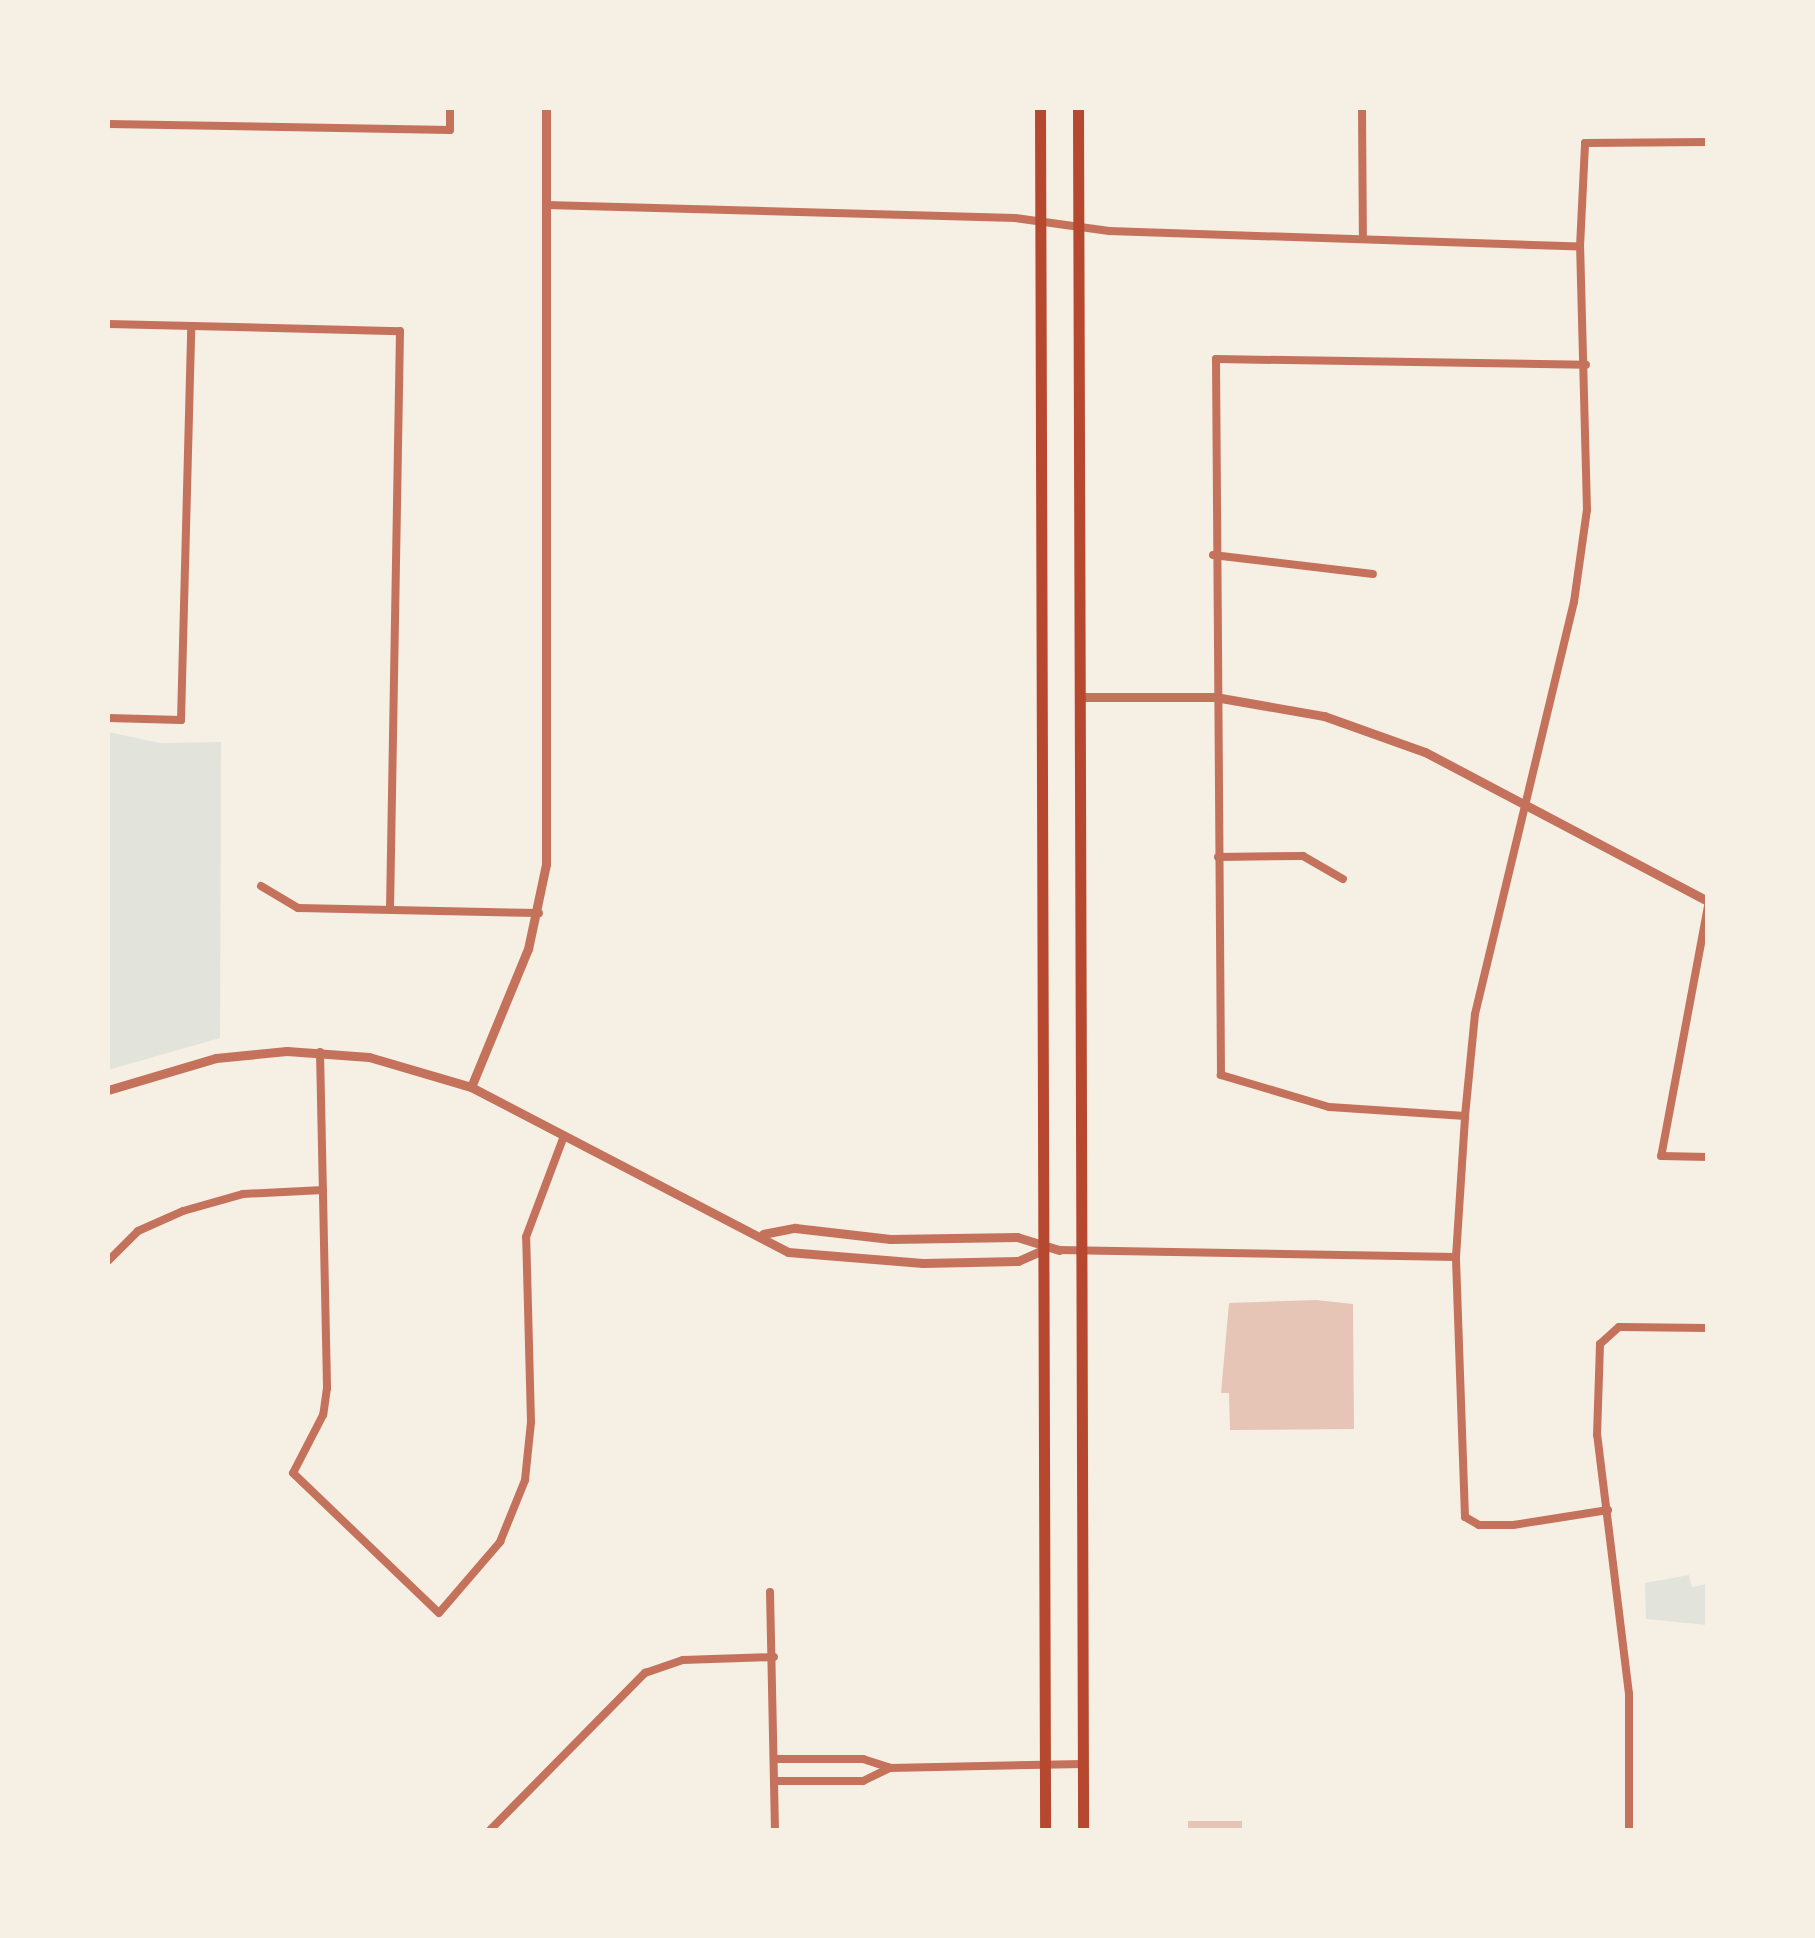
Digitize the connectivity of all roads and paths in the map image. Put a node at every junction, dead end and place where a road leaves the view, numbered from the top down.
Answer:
1 (450, 108) edge
2 (546, 108) edge
3 (1040, 108) edge
4 (1078, 108) edge
5 (1362, 108) edge
6 (108, 124) edge
7 (1708, 142) edge
8 (546, 206) junction
9 (1040, 222) junction
10 (1078, 226) junction
11 (1363, 237) junction
12 (1580, 247) junction
13 (108, 324) edge
14 (191, 326) junction
15 (1586, 366) junction
16 (1213, 555) junction
17 (1373, 574) dead end
18 (1081, 697) junction
19 (1214, 698) junction
20 (108, 718) edge
21 (1528, 807) junction
22 (1218, 857) junction
23 (1343, 880) dead end
24 (260, 886) dead end
25 (1708, 904) edge
26 (390, 908) junction
27 (539, 913) junction
28 (320, 1052) junction
29 (471, 1087) junction
30 (108, 1090) edge
31 (1465, 1116) junction
32 (564, 1136) junction
33 (1708, 1157) edge
34 (324, 1190) junction
35 (763, 1234) junction
36 (1043, 1250) junction
37 (1059, 1250) joint
38 (1081, 1251) junction
39 (1456, 1257) junction
40 (108, 1261) edge
41 (1708, 1328) edge
42 (1608, 1510) junction
43 (770, 1592) dead end
44 (774, 1657) junction
45 (776, 1759) junction
46 (1083, 1764) junction
47 (1045, 1765) junction
48 (890, 1768) junction
49 (776, 1781) junction
50 (490, 1830) edge
51 (775, 1830) edge
52 (1045, 1830) edge
53 (1083, 1830) edge
54 (1629, 1830) edge

1 - 6 street
2 - 8 street
3 - 9 main road
4 - 10 main road
5 - 11 street
7 - 12 street
8 - 9 street
8 - 27 street
9 - 10 street
9 - 36 main road
10 - 11 street
10 - 18 main road
11 - 12 street
12 - 15 street
13 - 14 street
14 - 20 street
14 - 26 street
15 - 16 street
15 - 21 street
16 - 17 street
16 - 19 street
18 - 19 street
18 - 38 main road
19 - 21 street
19 - 22 street
21 - 25 street
21 - 31 street
22 - 23 street
22 - 31 street
24 - 26 street
25 - 33 street
26 - 27 street
27 - 29 street
28 - 29 street
28 - 30 street
28 - 34 street
29 - 32 street
31 - 39 street
32 - 34 street
32 - 35 street
34 - 40 street
35 - 36 street
35 - 36 street
36 - 37 street
36 - 47 main road
37 - 38 street
38 - 39 street
38 - 46 main road
39 - 42 street
41 - 42 street
42 - 54 street
43 - 44 street
44 - 45 street
44 - 50 street
45 - 48 street
45 - 49 street
46 - 47 street
46 - 53 main road
47 - 48 street
47 - 52 main road
48 - 49 street
49 - 51 street

